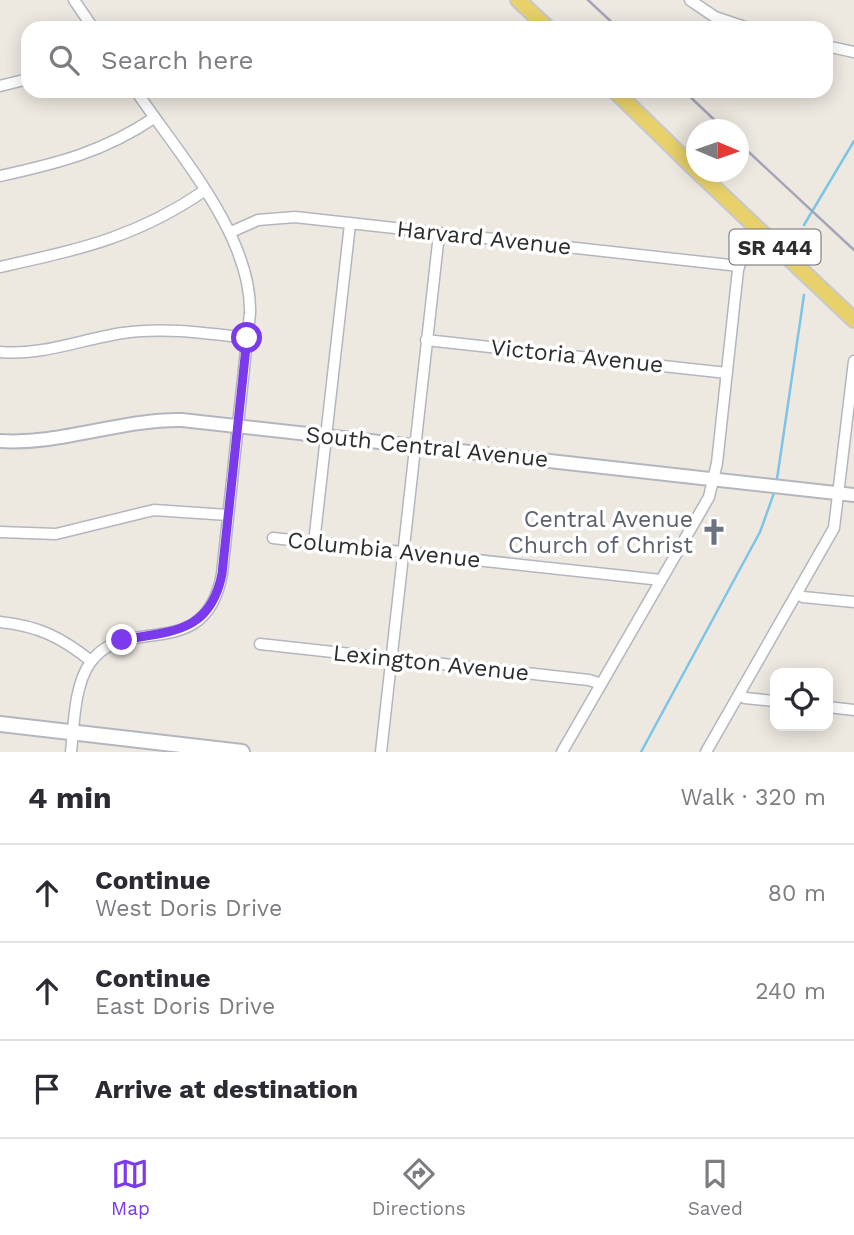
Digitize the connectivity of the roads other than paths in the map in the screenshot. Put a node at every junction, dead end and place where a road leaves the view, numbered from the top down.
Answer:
1 (74, 0) edge
2 (518, 0) edge
3 (690, 0) edge
4 (88, 21) edge
5 (540, 21) edge
6 (727, 21) edge
7 (833, 48) edge
8 (854, 52) edge
9 (21, 81) edge
10 (0, 86) edge
11 (141, 98) edge
12 (622, 98) edge
13 (154, 118) junction
14 (686, 160) edge
15 (0, 176) edge
16 (708, 182) edge
17 (204, 191) junction
18 (350, 224) junction
19 (757, 229) junction
20 (231, 232) junction
21 (439, 234) junction
22 (739, 266) junction
23 (0, 267) edge
24 (854, 320) edge
25 (247, 338) junction
26 (426, 340) junction
27 (0, 352) edge
28 (854, 361) edge
29 (727, 373) junction
30 (238, 426) junction
31 (326, 437) junction
32 (0, 441) edge
33 (415, 446) junction
34 (714, 479) junction
35 (839, 493) junction
36 (854, 495) edge
37 (228, 515) junction
38 (0, 532) edge
39 (273, 538) dead end
40 (314, 543) junction
41 (403, 553) junction
42 (661, 580) junction
43 (797, 593) junction
44 (854, 602) edge
45 (0, 622) edge
46 (260, 644) dead end
47 (391, 659) junction
48 (91, 661) junction
49 (601, 684) junction
50 (739, 694) junction
51 (770, 700) edge
52 (833, 708) edge
53 (854, 710) edge
54 (0, 724) edge
55 (73, 733) junction
56 (71, 752) edge
57 (242, 752) edge
58 (381, 752) edge
59 (562, 752) edge
60 (706, 752) edge

1 - 4 street
2 - 5 main road
3 - 6 street
7 - 8 street
9 - 10 street
11 - 13 street
12 - 14 main road, SR 444
13 - 15 street
13 - 17 street
16 - 19 main road, SR 444
17 - 20 street
17 - 23 street
18 - 20 street, Harvard Avenue
18 - 21 street, Harvard Avenue
18 - 31 street
19 - 22 street
19 - 24 main road, SR 444
20 - 25 street
21 - 22 street, Harvard Avenue
21 - 26 street
22 - 29 street
25 - 27 street
25 - 30 street
26 - 29 street, Victoria Avenue
26 - 33 street
28 - 35 street
29 - 34 street
30 - 31 street, South Central Avenue
30 - 32 street, South Central Avenue
30 - 37 street
31 - 33 street, South Central Avenue
31 - 40 street
33 - 34 street, South Central Avenue
33 - 41 street
34 - 35 street, South Central Avenue
34 - 42 street
35 - 36 street, South Central Avenue
35 - 43 street
37 - 38 street
37 - 48 street
39 - 40 street, Columbia Avenue
40 - 41 street, Columbia Avenue
41 - 42 street, Columbia Avenue
41 - 47 street
42 - 49 street
43 - 44 street
43 - 50 street
45 - 48 street
46 - 47 street, Lexington Avenue
47 - 49 street, Lexington Avenue
47 - 58 street
48 - 55 street
49 - 59 street
50 - 51 street
50 - 60 street
52 - 53 street
54 - 55 main road
55 - 56 street
55 - 57 main road

